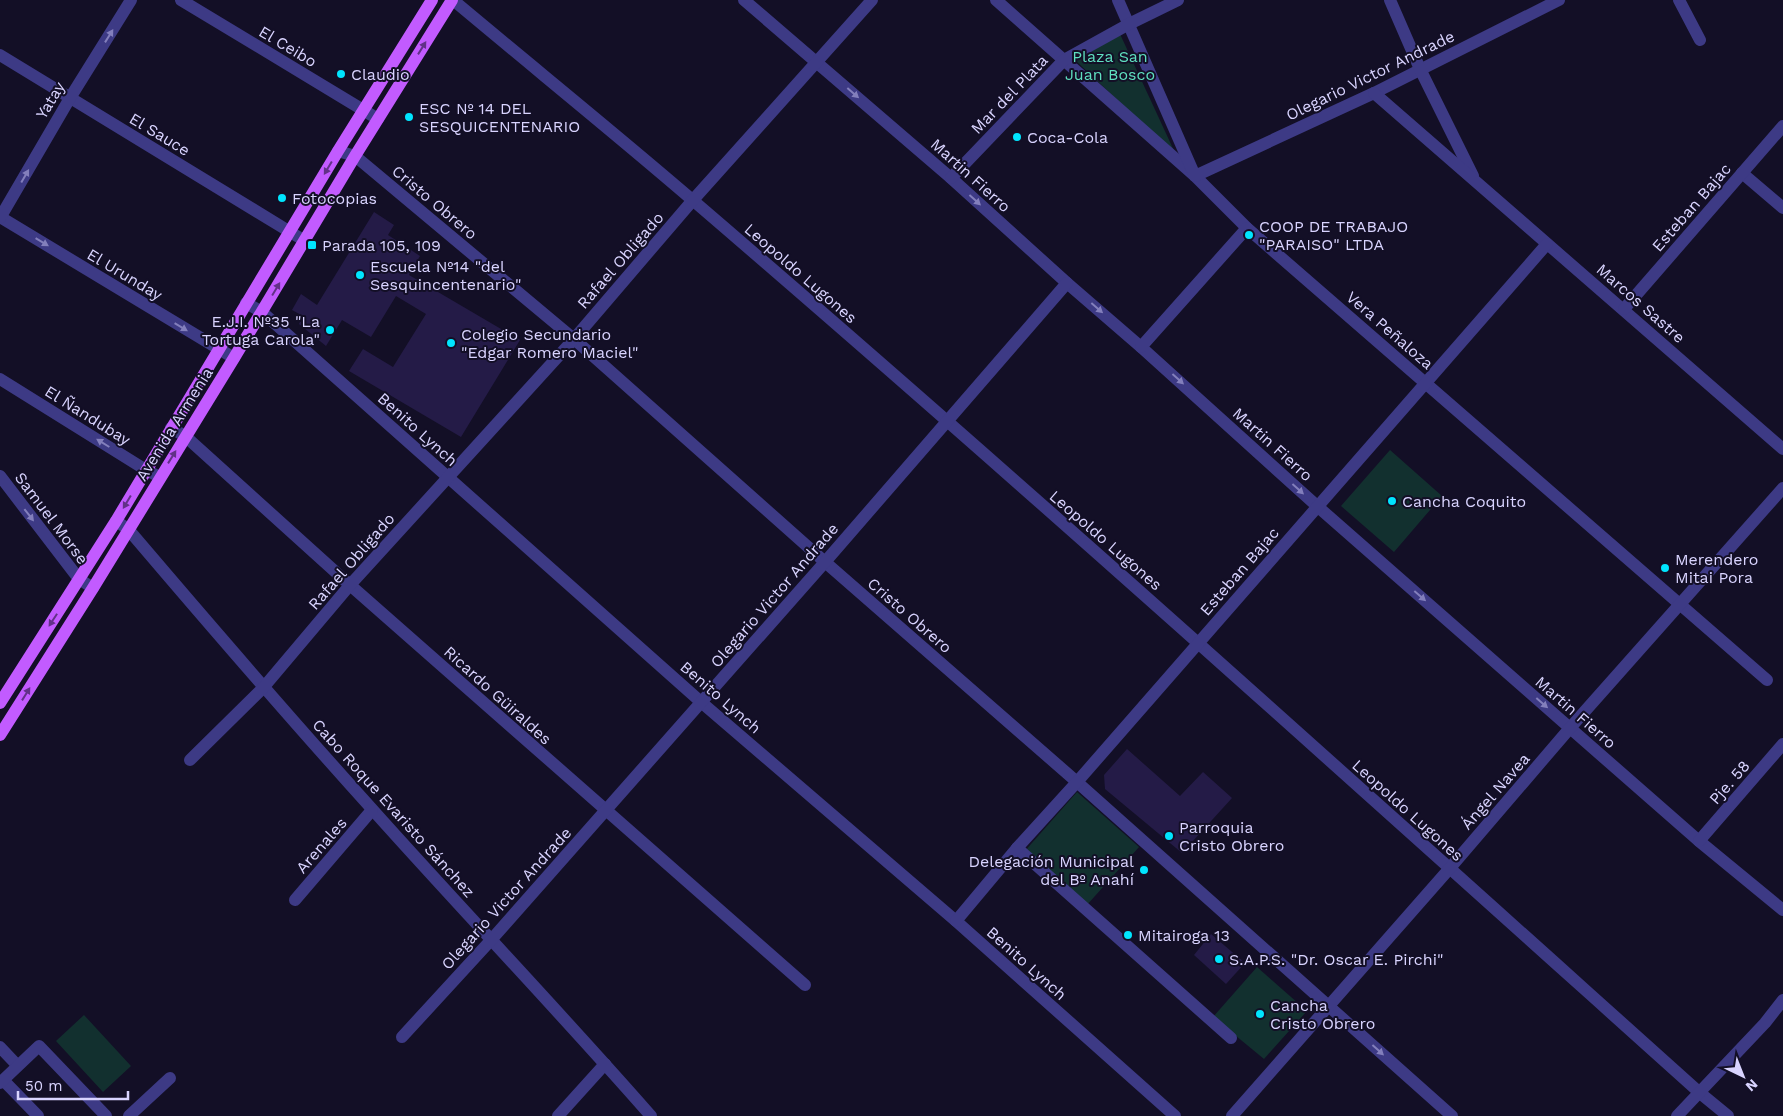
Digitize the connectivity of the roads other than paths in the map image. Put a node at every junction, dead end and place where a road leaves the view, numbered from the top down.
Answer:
1 (131, 0) edge
2 (181, 0) edge
3 (432, 0) edge
4 (452, 0) edge
5 (744, 0) edge
6 (872, 0) edge
7 (996, 0) edge
8 (1118, 0) edge
9 (1178, 0) edge
10 (1390, 0) edge
11 (1559, 0) edge
12 (1679, 0) edge
13 (1129, 24) junction
14 (1700, 40) dead end
15 (0, 55) edge
16 (1064, 60) junction
17 (816, 62) junction
18 (1420, 69) junction
19 (1374, 93) junction
20 (70, 98) junction
21 (363, 111) junction
22 (378, 119) junction
23 (1783, 126) edge
24 (338, 151) junction
25 (355, 156) junction
26 (1742, 173) junction
27 (1195, 176) junction
28 (951, 178) junction
29 (1476, 182) junction
30 (693, 200) junction
31 (1783, 208) edge
32 (0, 217) edge
33 (1247, 228) junction
34 (290, 231) junction
35 (305, 241) junction
36 (1547, 244) junction
37 (1067, 283) junction
38 (246, 303) junction
39 (1624, 309) junction
40 (262, 312) junction
41 (574, 339) junction
42 (1142, 346) junction
43 (219, 350) junction
44 (234, 358) junction
45 (0, 379) edge
46 (1425, 381) junction
47 (947, 421) junction
48 (171, 428) junction
49 (185, 436) junction
50 (1783, 449) edge
51 (146, 470) junction
52 (160, 477) junction
53 (448, 477) junction
54 (2, 486) edge
55 (1783, 488) edge
56 (1317, 506) junction
57 (116, 521) junction
58 (128, 529) junction
59 (825, 562) junction
60 (79, 579) junction
61 (350, 586) junction
62 (93, 588) junction
63 (1681, 605) junction
64 (1198, 643) junction
65 (1767, 680) dead end
66 (263, 688) junction
67 (701, 702) junction
68 (0, 703) edge
69 (1570, 728) junction
70 (0, 735) edge
71 (1783, 744) edge
72 (190, 760) dead end
73 (1077, 782) junction
74 (372, 810) junction
75 (604, 810) junction
76 (1699, 841) junction
77 (1017, 848) junction
78 (1450, 868) junction
79 (295, 900) dead end
80 (1783, 910) edge
81 (956, 921) junction
82 (492, 940) junction
83 (805, 985) dead end
84 (1783, 1000) edge
85 (1328, 1006) junction
86 (402, 1036) dead end
87 (1231, 1038) dead end
88 (0, 1047) edge
89 (605, 1064) junction
90 (17, 1066) junction
91 (170, 1078) dead end
92 (2, 1082) edge
93 (1700, 1093) junction
94 (38, 1116) edge
95 (106, 1116) edge
96 (130, 1116) edge
97 (558, 1116) edge
98 (650, 1116) edge
99 (1175, 1116) edge
100 (1232, 1116) edge
101 (1452, 1116) edge
102 (1677, 1116) edge
103 (1728, 1116) edge

20 -> 1 street, Yatay
2 - 21 street, El Ceibo
3 - 21 main road, Avenida Armenia
22 -> 4 main road, Avenida Armenia
4 - 30 street, Leopoldo Lugones
5 - 17 street, Martin Fierro
6 - 17 street, Rafael Obligado
7 - 16 street, Vera Peñaloza
8 - 13 street
9 - 13 street, Mar del Plata
10 - 18 street, Marcos Sastre
11 - 18 street, Olegario Victor Andrade
12 - 14 street
13 - 16 street, Mar del Plata
13 - 27 street
15 - 20 street, El Sauce
16 - 27 street, Vera Peñaloza
16 - 28 street, Mar del Plata
17 -> 28 street, Martin Fierro
17 - 30 street, Rafael Obligado
18 - 19 street, Olegario Victor Andrade
18 - 29 street, Marcos Sastre
19 - 27 street, Olegario Victor Andrade
19 - 29 street, Marcos Sastre
32 -> 20 street, Yatay
20 - 34 street, El Sauce
21 - 22 street, El Ceibo
21 - 24 main road, Avenida Armenia
22 - 25 main road, Avenida Armenia
23 - 26 street, Esteban Bajac
24 - 25 street, Cristo Obrero
24 -> 34 main road, Avenida Armenia
25 - 35 main road, Avenida Armenia
25 - 41 street, Cristo Obrero
26 - 31 street
26 - 39 street, Esteban Bajac
27 - 33 street, Vera Peñaloza
28 -> 37 street, Martin Fierro
29 - 36 street, Marcos Sastre
30 - 41 street, Rafael Obligado
30 - 47 street, Leopoldo Lugones
32 -> 43 street, El Urunday
33 - 42 street
33 - 46 street, Vera Peñaloza
34 - 35 street, El Sauce
34 - 38 main road, Avenida Armenia
40 -> 35 main road, Avenida Armenia
36 - 39 street, Marcos Sastre
36 - 46 street, Esteban Bajac
37 -> 42 street, Martin Fierro
37 - 47 street, Olegario Victor Andrade
38 - 40 street, Benito Lynch
38 - 43 main road, Avenida Armenia
39 - 50 street, Marcos Sastre
40 - 44 main road, Avenida Armenia
40 - 53 street, Benito Lynch
41 - 53 street, Rafael Obligado
41 - 59 street, Cristo Obrero
42 -> 56 street, Martin Fierro
43 - 44 street, El Urunday
43 - 48 main road, Avenida Armenia
44 - 49 main road, Avenida Armenia
51 -> 45 street, El Ñandubay
46 - 56 street, Esteban Bajac
46 - 63 street, Vera Peñaloza
47 - 59 street, Olegario Victor Andrade
47 - 64 street, Leopoldo Lugones
48 - 49 street, Ricardo Güiraldes
48 - 51 main road, Avenida Armenia
52 -> 49 main road, Avenida Armenia
49 - 61 street, Ricardo Güiraldes
51 - 52 street, El Ñandubay
51 -> 57 main road, Avenida Armenia
52 - 58 main road, Avenida Armenia
53 - 61 street, Rafael Obligado
53 - 67 street, Benito Lynch
54 -> 60 street, Samuel Morse
55 - 63 street, Ángel Navea
56 - 64 street, Esteban Bajac
56 -> 69 street, Martin Fierro
57 - 58 street, Cabo Roque Evaristo Sánchez
57 - 60 main road, Avenida Armenia
58 - 62 main road, Avenida Armenia
58 - 66 street, Cabo Roque Evaristo Sánchez
59 - 67 street, Olegario Victor Andrade
59 - 73 street, Cristo Obrero
60 - 62 street, Samuel Morse
60 -> 68 main road, Avenida Armenia
61 - 66 street, Rafael Obligado
61 - 75 street, Ricardo Güiraldes
70 -> 62 main road, Avenida Armenia
63 - 65 street, Vera Peñaloza
63 - 69 street, Ángel Navea
64 - 73 street, Esteban Bajac
64 - 78 street, Leopoldo Lugones
66 - 72 street, Rafael Obligado
66 - 74 street, Cabo Roque Evaristo Sánchez
67 - 75 street, Olegario Victor Andrade
67 - 81 street, Benito Lynch
69 - 76 street, Martin Fierro
69 - 78 street, Ángel Navea
71 - 76 street, Pje. 58
73 - 77 street, Esteban Bajac
73 - 85 street, Cristo Obrero
74 - 79 street, Arenales
74 - 82 street, Cabo Roque Evaristo Sánchez
75 - 82 street, Olegario Victor Andrade
75 - 83 street, Ricardo Güiraldes
76 - 80 street, Martin Fierro
77 - 81 street, Esteban Bajac
77 - 87 street
78 - 85 street, Ángel Navea
78 - 93 street, Leopoldo Lugones
81 - 99 street, Benito Lynch
82 - 86 street, Olegario Victor Andrade
82 - 89 street, Cabo Roque Evaristo Sánchez
84 - 93 street
85 - 100 street, Ángel Navea
85 -> 101 street, Cristo Obrero
88 - 90 street
89 - 97 street
89 - 98 street, Cabo Roque Evaristo Sánchez
90 - 92 street
90 - 95 street
91 - 96 street
92 - 94 street
93 - 102 street
93 - 103 street, Leopoldo Lugones

